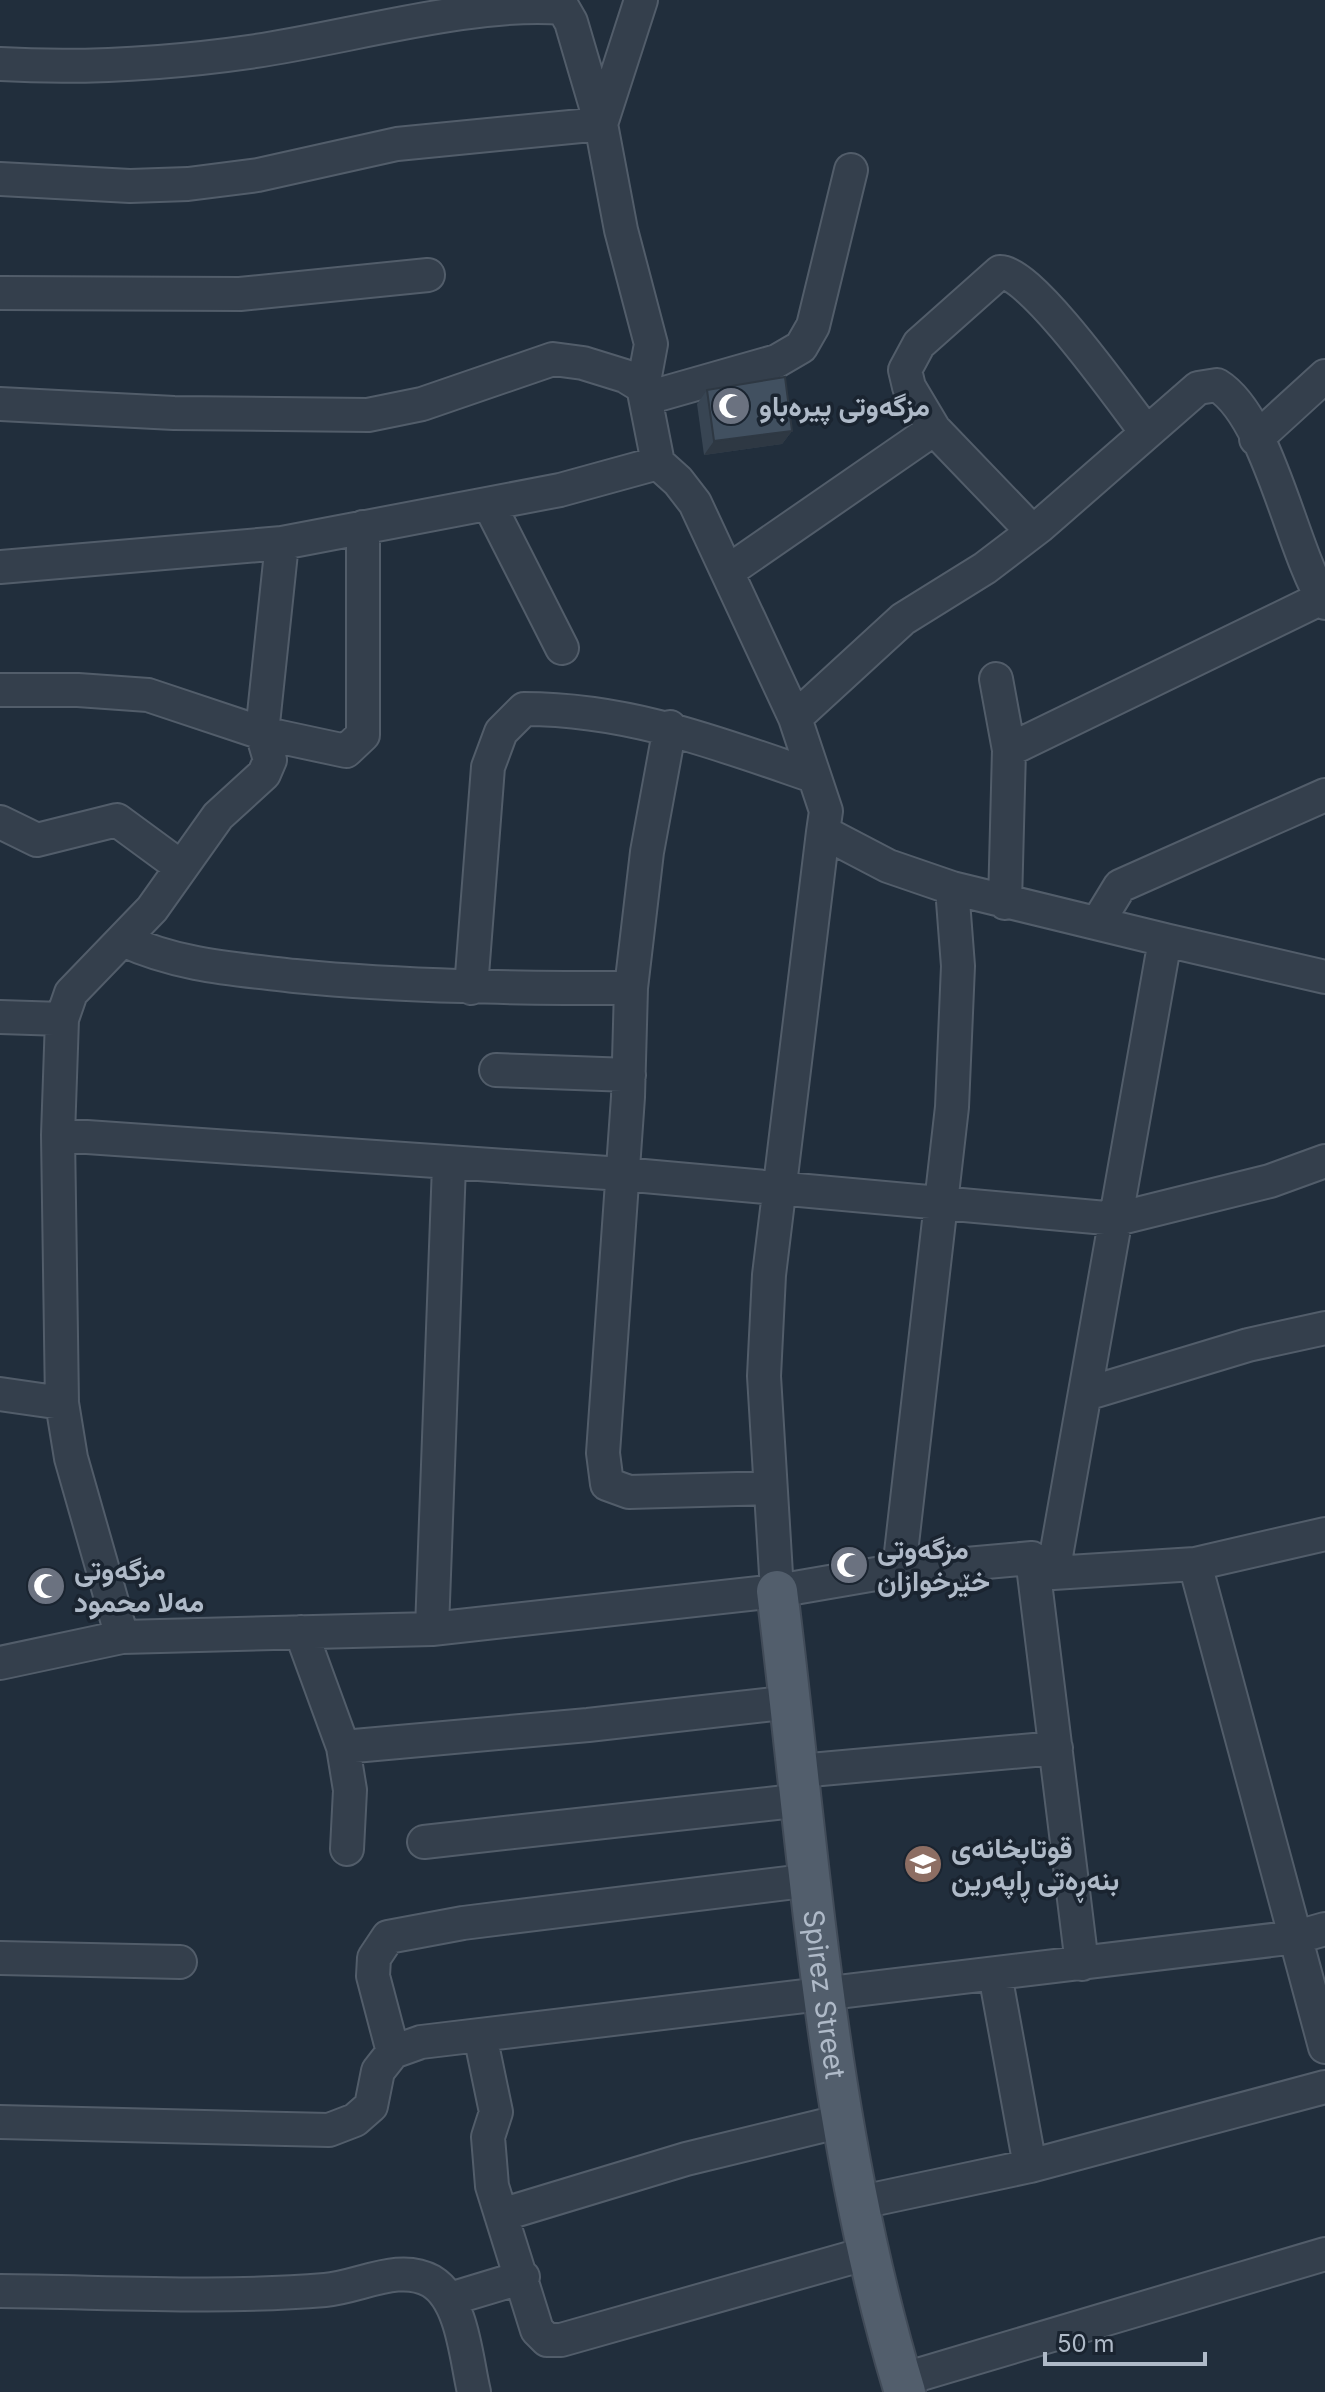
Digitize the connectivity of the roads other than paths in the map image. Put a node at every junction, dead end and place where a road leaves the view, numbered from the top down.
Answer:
1 (641, 0) edge
2 (562, 4) edge
3 (0, 64) edge
4 (601, 124) junction
5 (851, 170) dead end
6 (0, 179) edge
7 (428, 275) dead end
8 (0, 293) edge
9 (1325, 376) edge
10 (645, 393) junction
11 (0, 404) edge
12 (934, 429) junction
13 (1146, 432) junction
14 (1256, 439) junction
15 (658, 463) junction
16 (489, 504) junction
17 (363, 527) junction
18 (1032, 531) junction
19 (282, 543) junction
20 (0, 567) edge
21 (727, 572) junction
22 (1323, 601) edge
23 (562, 648) dead end
24 (996, 679) dead end
25 (0, 690) edge
26 (795, 718) junction
27 (670, 727) junction
28 (262, 733) junction
29 (1009, 750) junction
30 (813, 776) junction
31 (1325, 795) edge
32 (0, 822) edge
33 (823, 832) junction
34 (181, 867) junction
35 (952, 888) junction
36 (1005, 903) junction
37 (1098, 922) junction
38 (123, 940) junction
39 (1165, 940) junction
40 (1325, 977) edge
41 (471, 988) junction
42 (631, 988) junction
43 (0, 1017) edge
44 (62, 1019) junction
45 (496, 1070) dead end
46 (629, 1075) junction
47 (58, 1135) junction
48 (1325, 1161) edge
49 (449, 1165) junction
50 (622, 1174) junction
51 (781, 1189) junction
52 (939, 1201) junction
53 (1117, 1219) junction
54 (1325, 1328) edge
55 (0, 1394) edge
56 (1086, 1394) junction
57 (62, 1403) junction
58 (769, 1488) junction
59 (1325, 1534) edge
60 (1195, 1564) junction
61 (1043, 1566) junction
62 (899, 1570) junction
63 (777, 1591) junction
64 (432, 1629) junction
65 (301, 1632) junction
66 (122, 1637) junction
67 (0, 1663) edge
68 (791, 1702) junction
69 (343, 1747) junction
70 (1056, 1748) junction
71 (801, 1786) junction
72 (424, 1842) dead end
73 (347, 1849) dead end
74 (812, 1880) junction
75 (1311, 1933) edge
76 (0, 1958) edge
77 (180, 1962) dead end
78 (1082, 1964) junction
79 (995, 1974) junction
80 (826, 1994) junction
81 (480, 2035) junction
82 (1325, 2047) edge
83 (393, 2052) junction
84 (1325, 2087) edge
85 (842, 2121) junction
86 (0, 2122) edge
87 (1030, 2166) junction
88 (857, 2203) junction
89 (501, 2215) junction
90 (868, 2253) junction
91 (1325, 2254) edge
92 (523, 2277) junction
93 (0, 2291) edge
94 (450, 2299) junction
95 (903, 2386) edge
96 (474, 2392) edge

1 - 4 street
2 - 3 street
2 - 4 street
4 - 6 street
4 - 10 street
5 - 10 street
7 - 8 street
9 - 14 street
10 - 11 street
10 - 15 street
12 - 13 street
12 - 18 street
12 - 21 street
13 - 14 street
13 - 18 street
14 - 22 street
15 - 16 street
15 - 21 street
16 - 17 street
16 - 23 street
17 - 19 street
17 - 28 street
18 - 26 street
19 - 20 street
19 - 28 street
21 - 26 street
22 - 29 street
24 - 29 street
25 - 28 street
26 - 30 street
27 - 30 street
27 - 41 street
27 - 42 street
28 - 34 street
29 - 36 street
30 - 33 street
31 - 37 street
32 - 34 street
33 - 35 street
33 - 51 street
34 - 38 street
35 - 36 street
35 - 52 street
36 - 37 street
37 - 39 street
38 - 41 street
38 - 44 street
39 - 40 street
39 - 53 street
41 - 42 street
42 - 46 street
43 - 44 street
44 - 47 street
45 - 46 street
46 - 50 street
47 - 49 street
47 - 57 street
48 - 53 street
49 - 50 street
49 - 64 street
50 - 51 street
50 - 58 street
51 - 52 street
51 - 58 street
52 - 53 street
52 - 62 street
53 - 56 street
54 - 56 street
55 - 57 street
56 - 61 street
57 - 66 street
58 - 63 street
59 - 60 street
60 - 61 street
60 - 75 street
61 - 62 street
61 - 70 street
62 - 63 street
63 - 64 street
63 - 68 main road, Spirez Street
64 - 65 street
65 - 66 street
65 - 69 street
66 - 67 street
68 - 69 street
68 - 71 main road, Spirez Street
69 - 73 street
70 - 71 street
70 - 78 street
71 - 72 street
71 - 74 main road, Spirez Street
74 - 80 main road, Spirez Street
74 - 83 street
75 - 78 street
75 - 82 street
76 - 77 street
78 - 79 street
79 - 80 street
79 - 87 street
80 - 81 street
80 - 85 main road, Spirez Street
81 - 83 street
81 - 89 street
83 - 86 street
84 - 87 street
85 - 88 main road, Spirez Street
85 - 89 street
87 - 88 street
88 - 90 main road, Spirez Street
89 - 92 street
90 - 92 street
90 - 95 main road, Spirez Street
91 - 95 street
92 - 94 street
93 - 94 street
94 - 96 street

